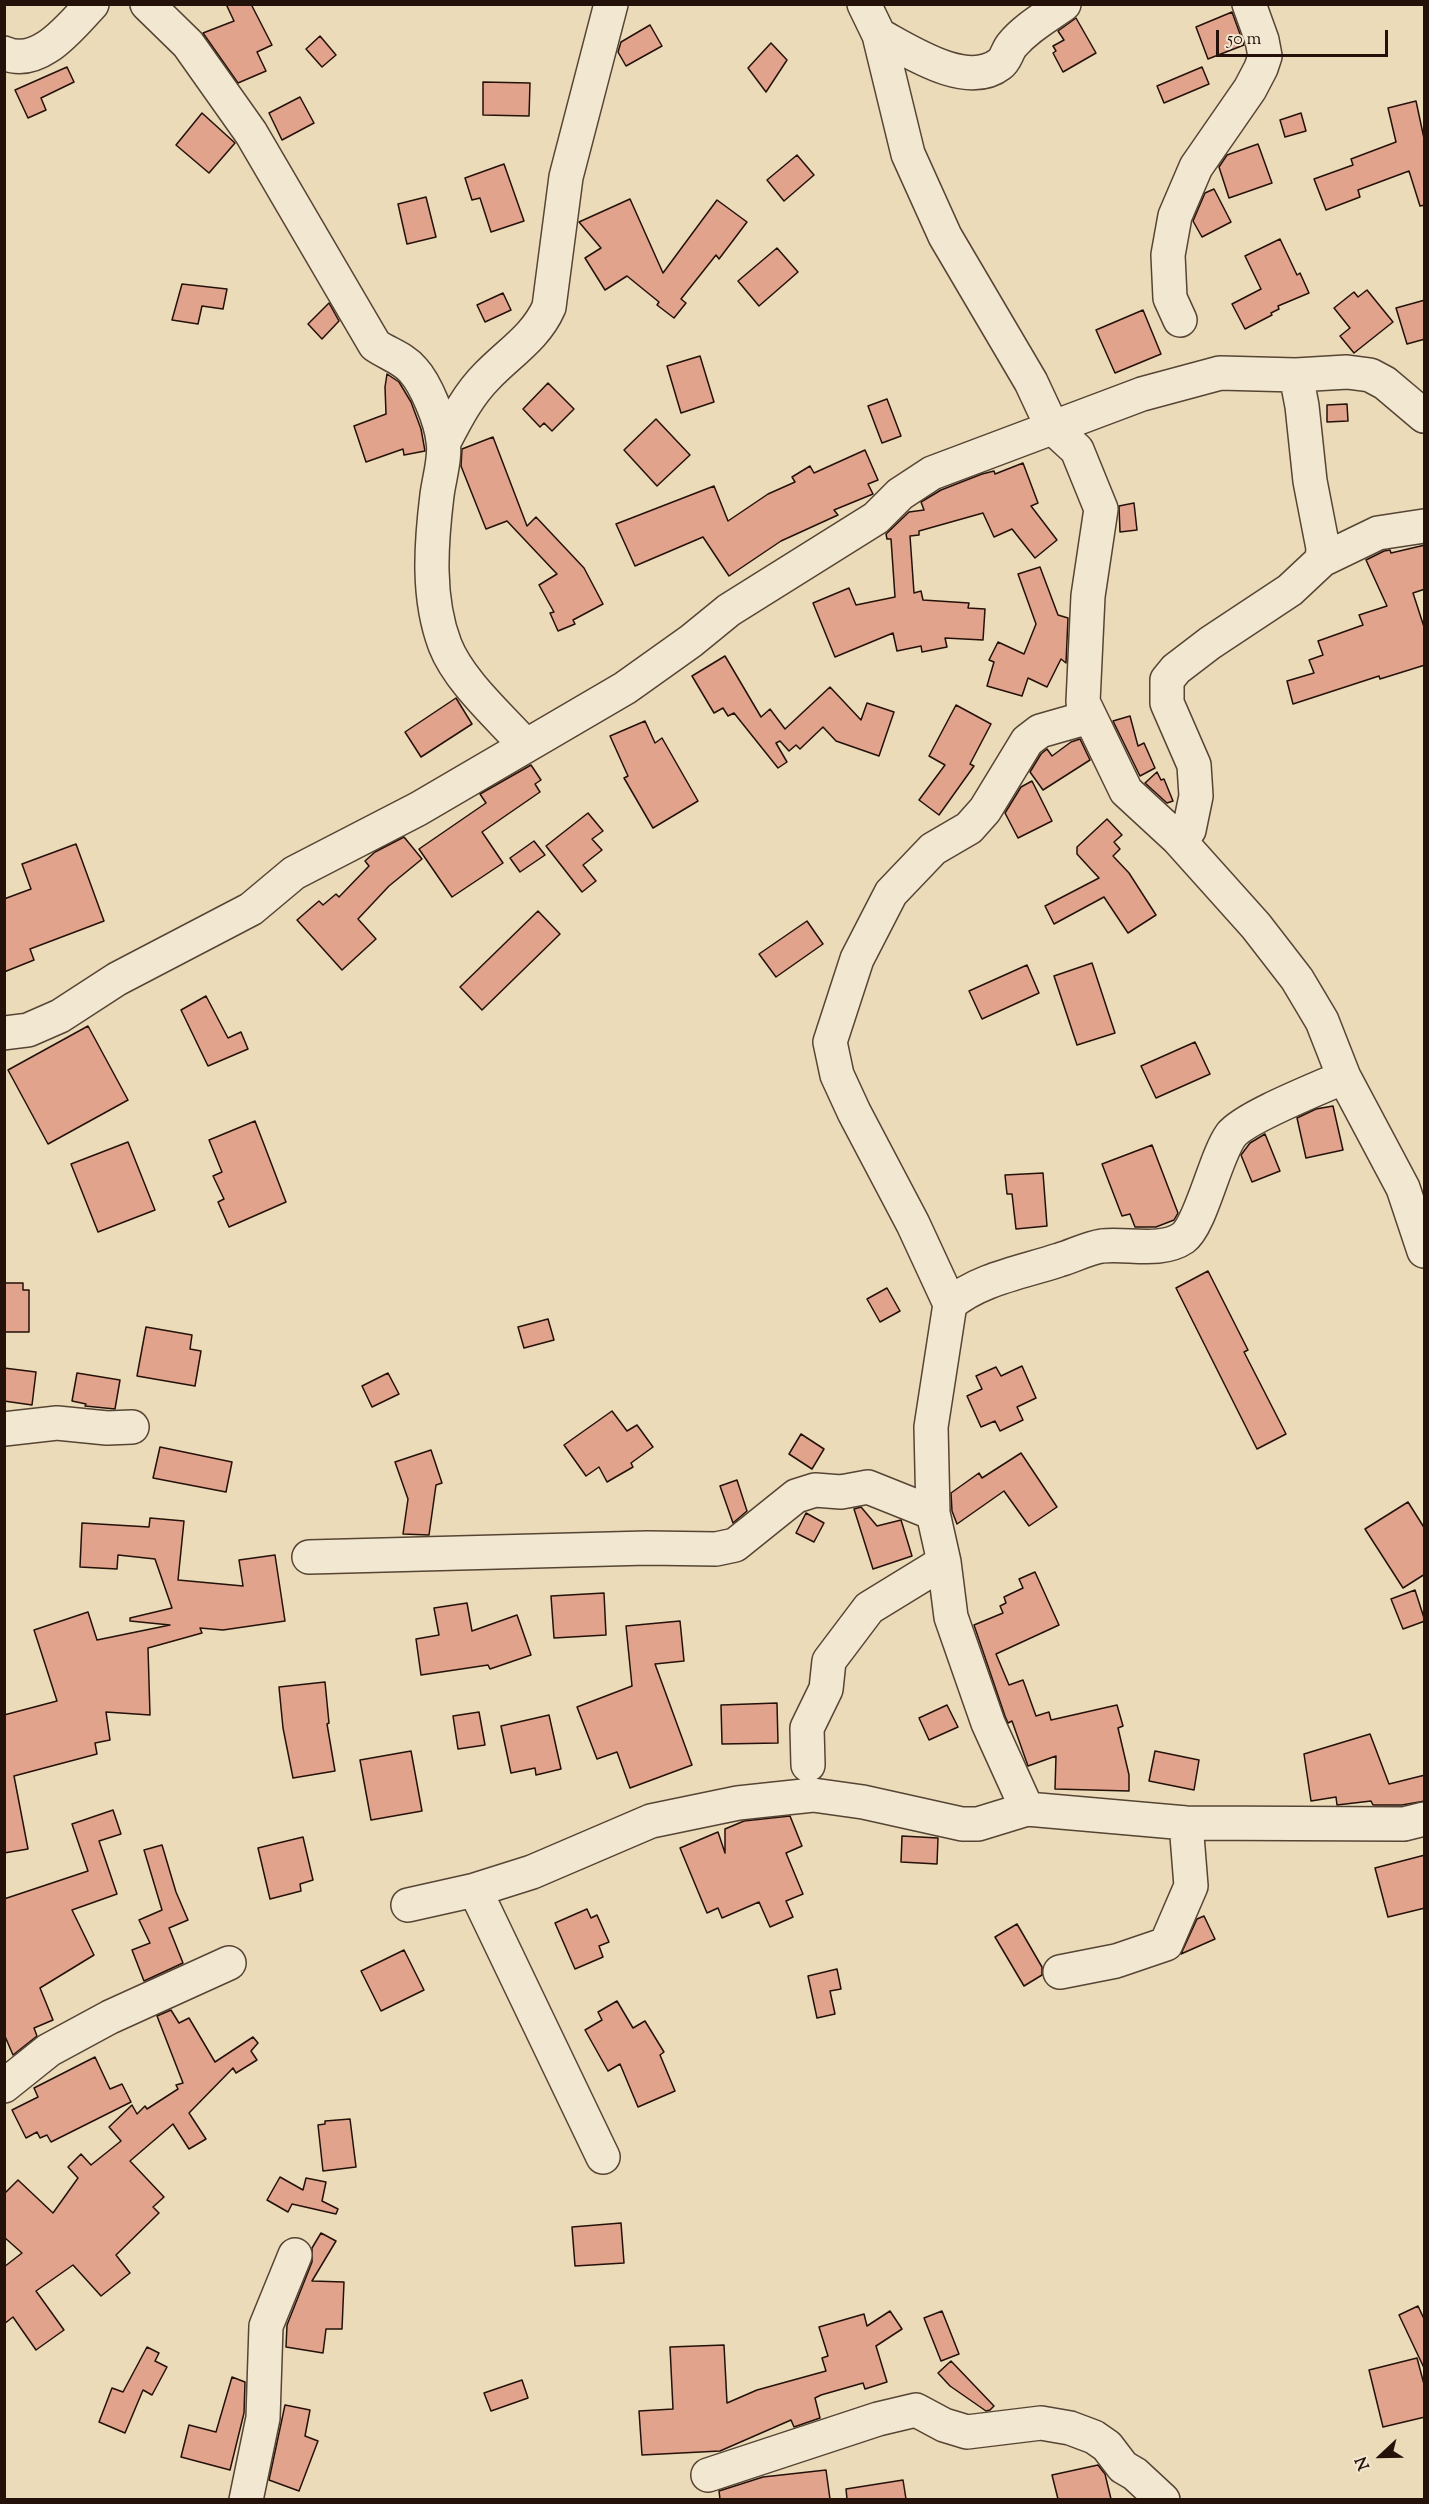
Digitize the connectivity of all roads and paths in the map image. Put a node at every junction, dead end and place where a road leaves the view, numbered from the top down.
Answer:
1 (92, 4) edge
2 (147, 4) edge
3 (611, 4) edge
4 (864, 4) edge
5 (1064, 4) edge
6 (1249, 4) edge
7 (879, 35) junction
8 (4, 53) edge
9 (1180, 320) dead end
10 (1296, 375) junction
11 (1425, 416) edge
12 (1052, 427) junction
13 (444, 442) junction
14 (1425, 526) edge
15 (1322, 560) junction
16 (1089, 717) junction
17 (525, 745) junction
18 (1178, 838) junction
19 (4, 1033) edge
20 (1344, 1077) junction
21 (1425, 1251) edge
22 (950, 1304) junction
23 (132, 1427) dead end
24 (4, 1429) edge
25 (933, 1513) junction
26 (309, 1557) dead end
27 (944, 1562) junction
28 (808, 1765) dead end
29 (1027, 1809) junction
30 (1425, 1819) edge
31 (1186, 1823) junction
32 (475, 1890) junction
33 (408, 1905) dead end
34 (229, 1963) dead end
35 (1060, 1972) dead end
36 (4, 2086) edge
37 (603, 2157) dead end
38 (295, 2255) dead end
39 (708, 2475) dead end
40 (246, 2499) edge
41 (1162, 2499) edge

1 - 8 street
2 - 13 street
3 - 13 street
4 - 7 street
5 - 7 street
6 - 9 street
7 - 12 street
10 - 11 street
10 - 12 street
10 - 15 street
12 - 16 street
12 - 17 street
13 - 17 street
14 - 15 street
15 - 18 street
16 - 18 street
16 - 22 street
17 - 19 street
18 - 20 street
20 - 21 street
20 - 22 street
22 - 25 street
23 - 24 street
25 - 26 street
25 - 27 street
27 - 28 street
27 - 29 street
29 - 31 street
29 - 32 street
30 - 31 street
31 - 35 street
32 - 33 street
32 - 37 street
34 - 36 street
38 - 40 street
39 - 41 street

